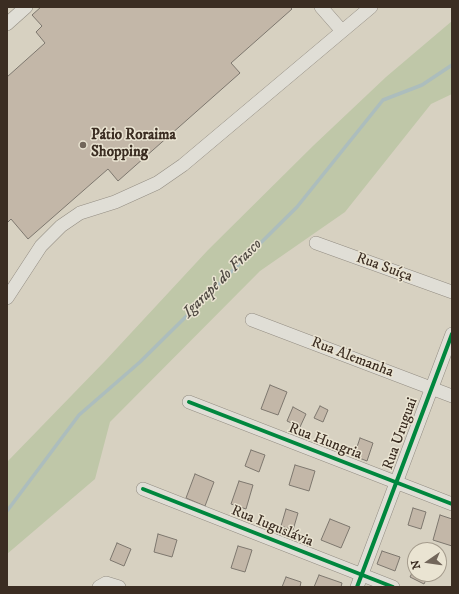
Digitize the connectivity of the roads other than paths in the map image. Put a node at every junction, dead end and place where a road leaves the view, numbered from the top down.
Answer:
1 (371, 7) edge
2 (18, 9) edge
3 (323, 9) edge
4 (7, 24) edge
5 (342, 31) junction
6 (316, 243) dead end
7 (452, 292) edge
8 (7, 298) edge
9 (252, 320) dead end
10 (452, 334) edge
11 (431, 388) junction
12 (452, 396) edge
13 (189, 402) dead end
14 (397, 483) junction
15 (143, 489) dead end
16 (452, 504) edge
17 (359, 581) edge
18 (116, 586) edge
19 (99, 587) edge
20 (393, 587) edge

1 - 5 street
2 - 4 street
3 - 5 street
5 - 8 street
6 - 7 street, Rua Suíça
9 - 11 street, Rua Alemanha
10 - 11 street, Rua Uruguai
11 - 12 street, Rua Alemanha
11 - 14 street, Rua Uruguai
13 - 14 street, Rua Hungria
14 - 16 street, Rua Hungria
14 - 17 street, Rua Uruguai
15 - 17 street, Rua Iuguslávia
17 - 20 street, Rua Iuguslávia
18 - 19 street

